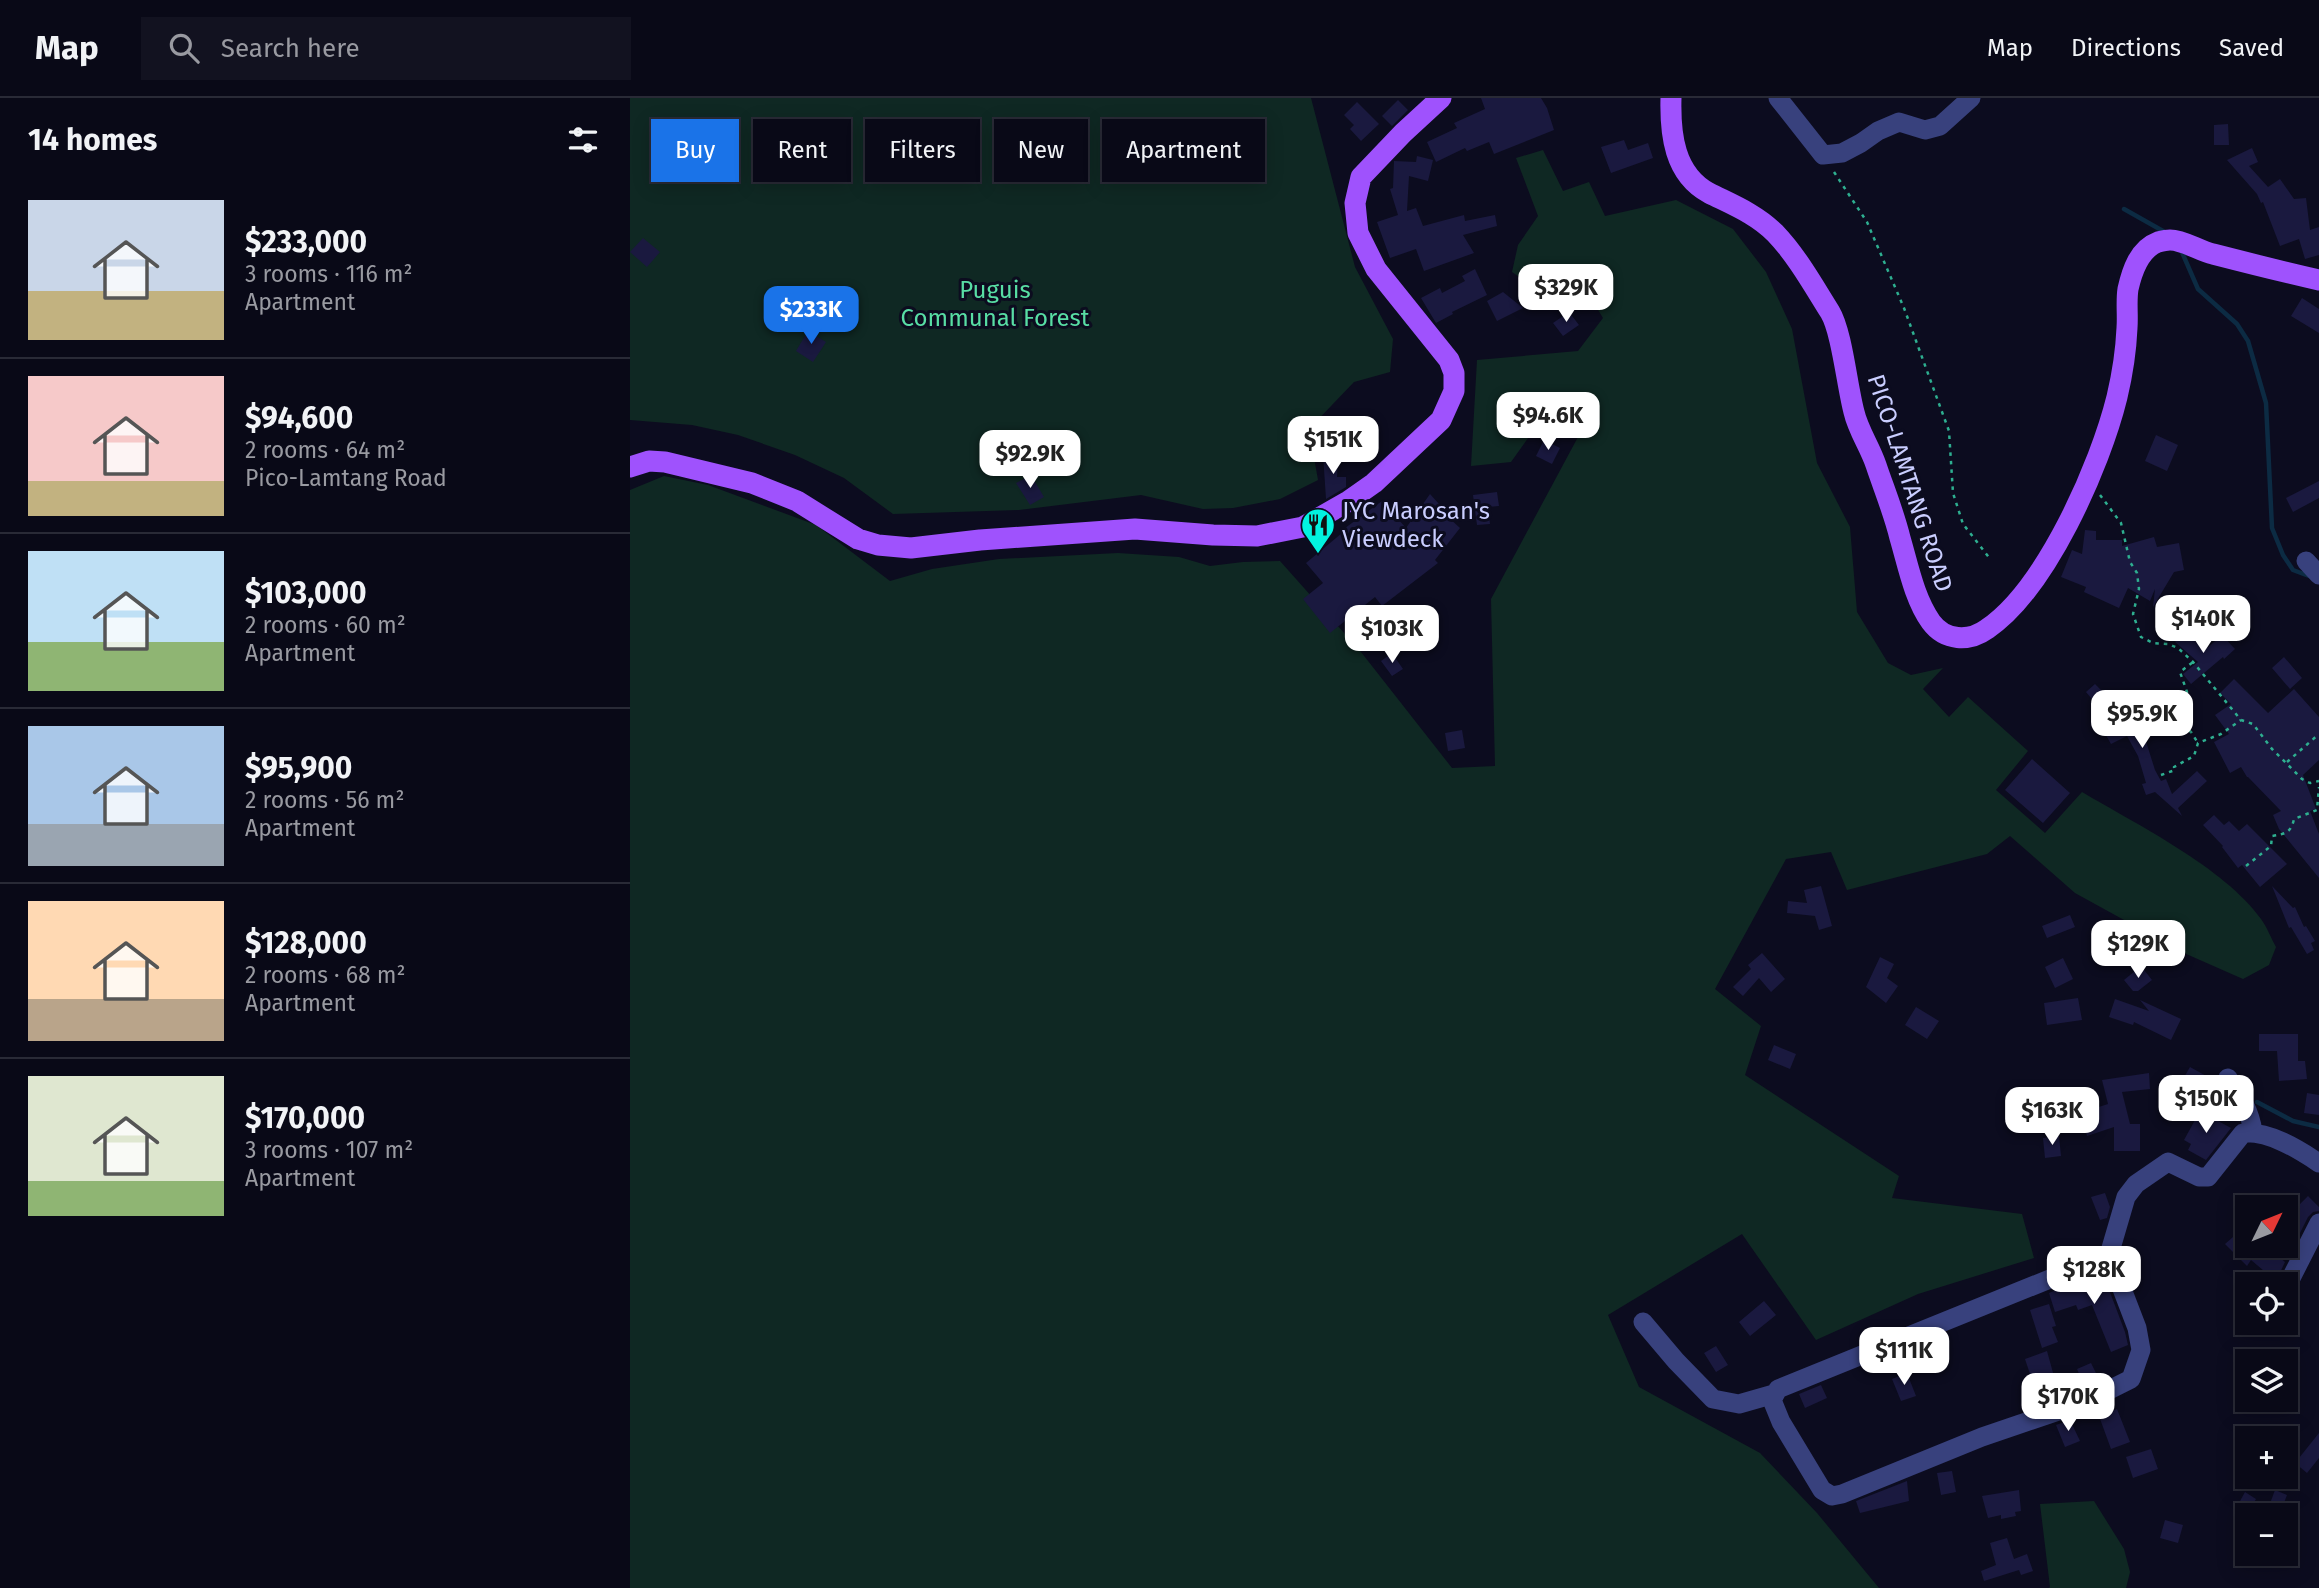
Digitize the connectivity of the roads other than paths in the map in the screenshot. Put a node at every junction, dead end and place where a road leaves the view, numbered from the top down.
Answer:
1 (1441, 98) edge
2 (1671, 98) edge
3 (1778, 98) edge
4 (1971, 98) edge
5 (2319, 280) edge
6 (630, 467) edge
7 (2228, 1078) dead end
8 (2253, 1132) junction
9 (2319, 1163) edge
10 (2319, 1223) edge
11 (2109, 1255) junction
12 (2294, 1272) edge
13 (1643, 1322) dead end
14 (1774, 1394) junction

1 - 6 main road
2 - 5 main road, PICO-LAMTANG ROAD
3 - 4 street
7 - 8 street
8 - 9 street
8 - 11 street
10 - 12 street
11 - 14 street
11 - 14 street
13 - 14 street

